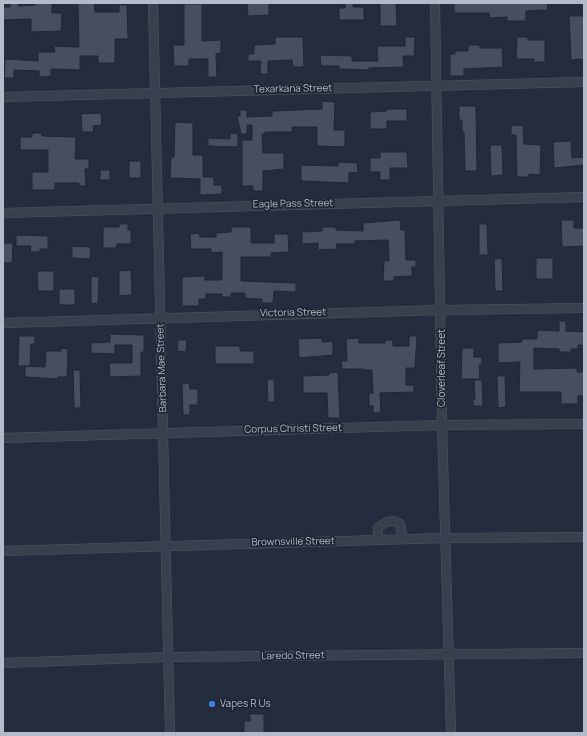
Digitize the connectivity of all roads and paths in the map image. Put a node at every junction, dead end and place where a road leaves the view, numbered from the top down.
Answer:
1 (153, 3) edge
2 (435, 3) edge
3 (584, 82) edge
4 (437, 86) junction
5 (155, 92) junction
6 (3, 97) edge
7 (584, 197) edge
8 (439, 201) junction
9 (158, 207) junction
10 (3, 213) edge
11 (584, 308) edge
12 (442, 310) junction
13 (160, 317) junction
14 (3, 322) edge
15 (584, 424) edge
16 (442, 425) junction
17 (164, 432) junction
18 (3, 438) edge
19 (584, 537) edge
20 (446, 538) junction
21 (402, 539) junction
22 (378, 540) junction
23 (165, 545) junction
24 (3, 551) edge
25 (584, 653) edge
26 (449, 654) junction
27 (168, 657) junction
28 (3, 663) edge
29 (170, 733) edge
30 (451, 733) edge

1 - 5 street, Barbara Mae Street
2 - 4 street, Cloverleaf Street
3 - 4 street, Texarkana Street
4 - 5 street, Texarkana Street
4 - 8 street, Cloverleaf Street
5 - 6 street, Texarkana Street
5 - 9 street, Barbara Mae Street
7 - 8 street, Eagle Pass Street
8 - 9 street, Eagle Pass Street
8 - 12 street, Cloverleaf Street
9 - 10 street, Eagle Pass Street
9 - 13 street, Barbara Mae Street
11 - 12 street, Victoria Street
12 - 13 street, Victoria Street
12 - 16 street, Cloverleaf Street
13 - 14 street, Victoria Street
13 - 17 street, Barbara Mae Street
15 - 16 street, Corpus Christi Street
16 - 17 street, Corpus Christi Street
16 - 20 street, Cloverleaf Street
17 - 18 street, Corpus Christi Street
17 - 23 street, Barbara Mae Street
19 - 20 street, Brownsville Street
20 - 21 street, Brownsville Street
20 - 26 street, Cloverleaf Street
21 - 22 street, Brownsville Street
21 - 22 street
22 - 23 street, Brownsville Street
23 - 24 street, Brownsville Street
23 - 27 street, Barbara Mae Street
25 - 26 street, Laredo Street
26 - 27 street, Laredo Street
26 - 30 street, Cloverleaf Street
27 - 28 street, Laredo Street
27 - 29 street, Barbara Mae Street

